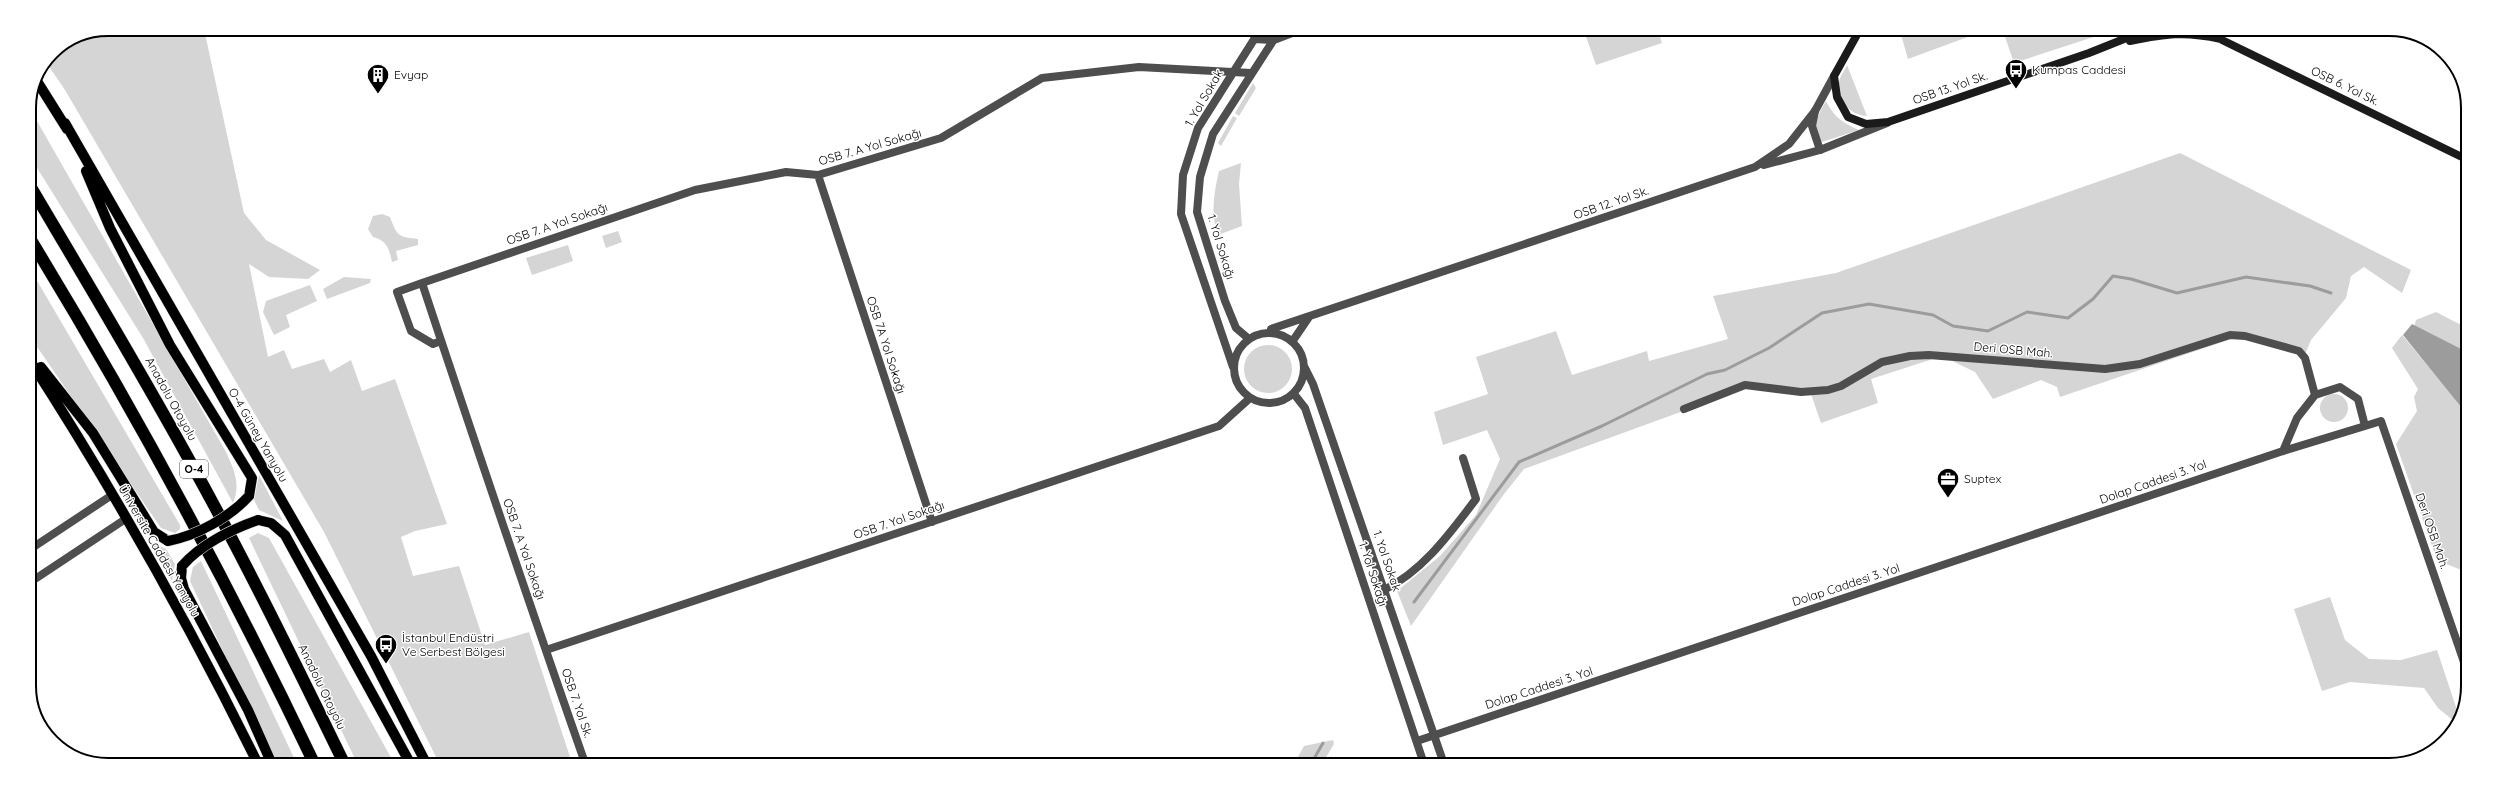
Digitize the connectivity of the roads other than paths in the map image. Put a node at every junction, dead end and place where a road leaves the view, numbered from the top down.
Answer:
1 (1256, 36) edge
2 (1276, 36) edge
3 (1284, 36) edge
4 (1855, 36) edge
5 (2132, 36) edge
6 (2158, 36) edge
7 (2205, 36) edge
8 (2218, 36) edge
9 (1254, 39) junction
10 (1274, 40) junction
11 (2222, 40) junction
12 (2111, 45) junction
13 (1234, 70) junction
14 (1252, 73) junction
15 (1834, 76) junction
16 (40, 85) edge
17 (1815, 111) junction
18 (1888, 122) junction
19 (65, 123) junction
20 (1820, 150) junction
21 (2461, 157) edge
22 (1755, 167) junction
23 (818, 175) junction
24 (36, 196) edge
25 (36, 248) edge
26 (422, 283) junction
27 (1309, 317) junction
28 (1270, 333) junction
29 (1249, 339) junction
30 (442, 341) junction
31 (1292, 342) junction
32 (36, 362) edge
33 (1304, 366) junction
34 (1233, 367) junction
35 (36, 370) edge
36 (1294, 394) junction
37 (2315, 395) junction
38 (1250, 398) junction
39 (1684, 409) dead end
40 (2365, 426) junction
41 (2283, 451) junction
42 (1463, 458) dead end
43 (112, 495) junction
44 (127, 518) junction
45 (932, 522) junction
46 (36, 545) edge
47 (36, 578) edge
48 (1384, 590) junction
49 (546, 650) junction
50 (2461, 653) edge
51 (1434, 735) junction
52 (1417, 741) junction
53 (255, 758) edge
54 (269, 758) edge
55 (312, 758) edge
56 (342, 758) edge
57 (407, 758) edge
58 (423, 758) edge
59 (583, 758) edge
60 (1422, 758) edge
61 (1442, 758) edge

1 - 9 street, 1. Yol Sokak
2 - 10 street, 1. Yol Sokağı
3 - 10 street
4 - 15 main road, OSB 12. Yol Sk.
5 - 12 main road
6 - 12 main road
7 - 11 main road
8 - 11 main road, OSB 6. Yol Sk.
9 - 10 street
9 - 13 street, 1. Yol Sokak
10 - 14 street, 1. Yol Sokağı
11 - 21 main road, OSB 6. Yol Sk.
12 - 18 main road, OSB 13. Yol Sk.
13 - 14 street, OSB 7. A Yol Sokağı
13 - 23 street, OSB 7. A Yol Sokağı
13 - 34 street, 1. Yol Sokak
14 - 29 street, 1. Yol Sokağı
15 - 17 street, OSB 12. Yol Sk.
15 - 18 main road, OSB 13. Yol Sk.
16 - 19 main road
17 - 20 street
17 - 22 street, OSB 12. Yol Sk.
18 - 20 street
19 - 32 main road, bridge
19 - 58 main road, O-4 Güney Yanyolu
20 - 22 street
22 - 27 street, OSB 12. Yol Sk.
23 - 26 street, OSB 7. A Yol Sokağı
23 - 45 street, OSB 7A Yol Sokağı
24 - 56 highway, Anadolu Otoyolu / O-4
25 - 55 highway, O-4
26 - 30 street, OSB 7. A Yol Sokağı
26 - 30 street, OSB 7. A Yol Sokağı
27 - 28 street, OSB 12. Yol Sk.
27 - 31 street
28 - 29 street
28 - 31 street
29 - 34 street
30 - 49 street, OSB 7. A Yol Sokağı
31 - 33 street
33 - 36 street
33 - 48 street, 1. Yol Sokak
34 - 38 street
35 - 43 main road, Üniversite Caddesi Yanyolu
36 - 38 street
36 - 52 street, 1. Yol Sokağı
37 - 39 street, Deri OSB Mah.
37 - 40 street
37 - 41 street
38 - 45 street, OSB 7. Yol Sokağı
40 - 41 street, Dolap Caddesi 3. Yol
40 - 50 street, Deri OSB Mah.
41 - 51 street, Dolap Caddesi 3. Yol
42 - 48 street
43 - 44 main road, Üniversite Caddesi Yanyolu
43 - 46 street
44 - 47 street
44 - 53 main road, Üniversite Caddesi Yanyolu
45 - 49 street, OSB 7. Yol Sokağı
48 - 51 street, 1. Yol Sokak
49 - 59 street, OSB 7. Yol Sk.
51 - 52 street, Dolap Caddesi 3. Yol
51 - 61 street, 1. Yol Sokak
52 - 60 street, 1. Yol Sokağı
54 - 57 main road, bridge

